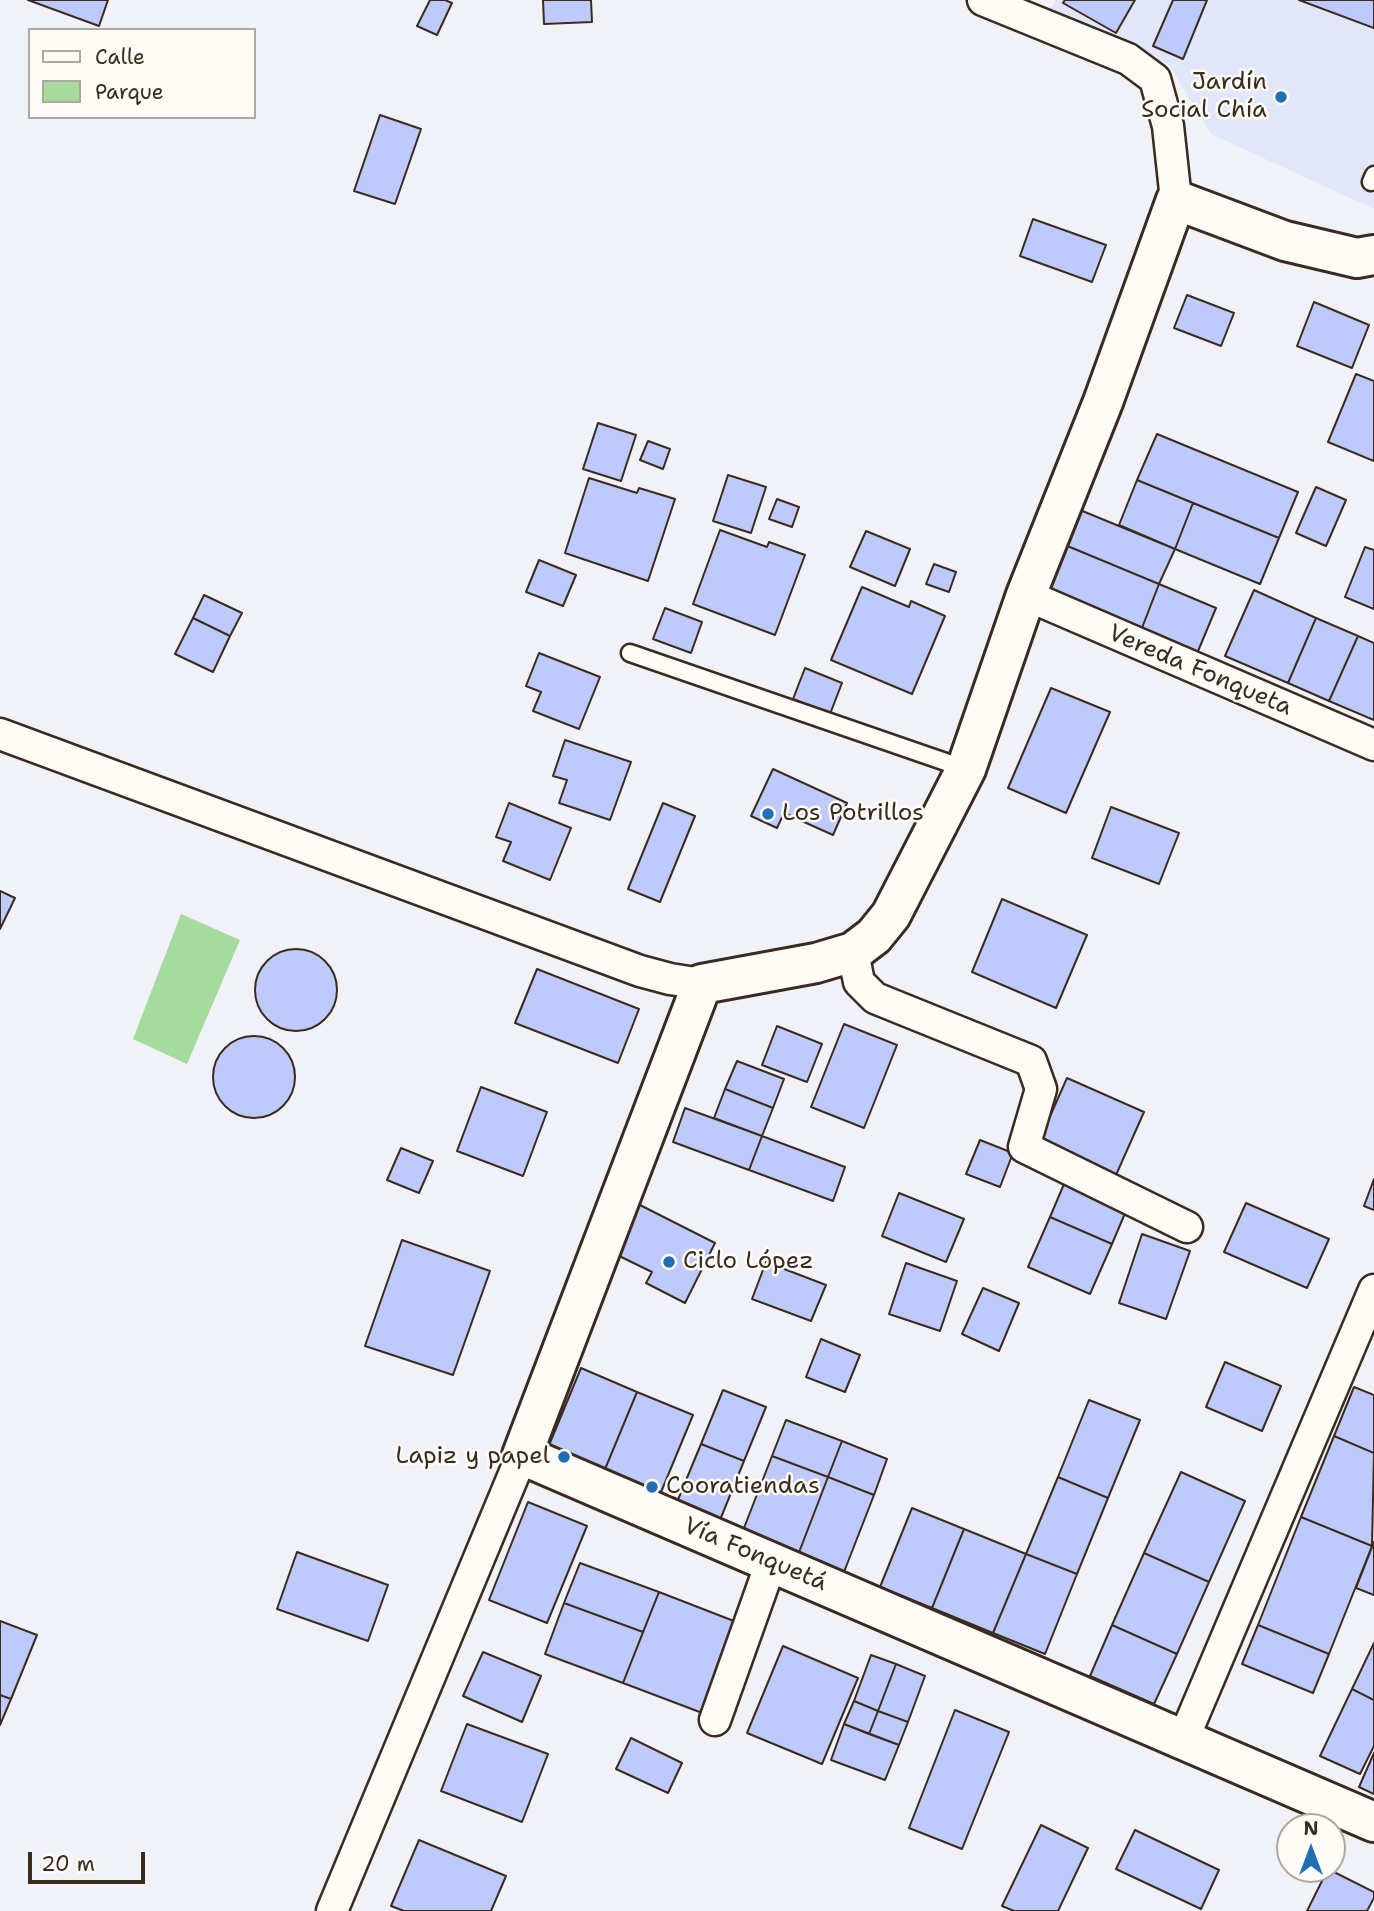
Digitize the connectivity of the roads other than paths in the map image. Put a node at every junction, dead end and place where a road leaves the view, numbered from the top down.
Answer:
1 (983, 0) edge
2 (1176, 200) junction
3 (1374, 255) edge
4 (1026, 595) junction
5 (630, 653) dead end
6 (0, 734) edge
7 (1374, 745) edge
8 (966, 769) junction
9 (853, 952) junction
10 (702, 984) junction
11 (1187, 1227) dead end
12 (1374, 1290) edge
13 (522, 1455) junction
14 (771, 1563) junction
15 (715, 1720) dead end
16 (1183, 1740) junction
17 (1374, 1822) edge
18 (332, 1911) edge

1 - 2 street
2 - 3 street
2 - 4 street
4 - 7 street, Vereda Fonqueta
4 - 8 street
5 - 8 lane
6 - 10 street
8 - 9 street
9 - 10 street
9 - 11 street
10 - 13 street
12 - 16 street
13 - 14 street, Vía Fonquetá
13 - 18 street
14 - 15 street
14 - 16 street, Vía Fonquetá
16 - 17 street, Vía Fonquetá

